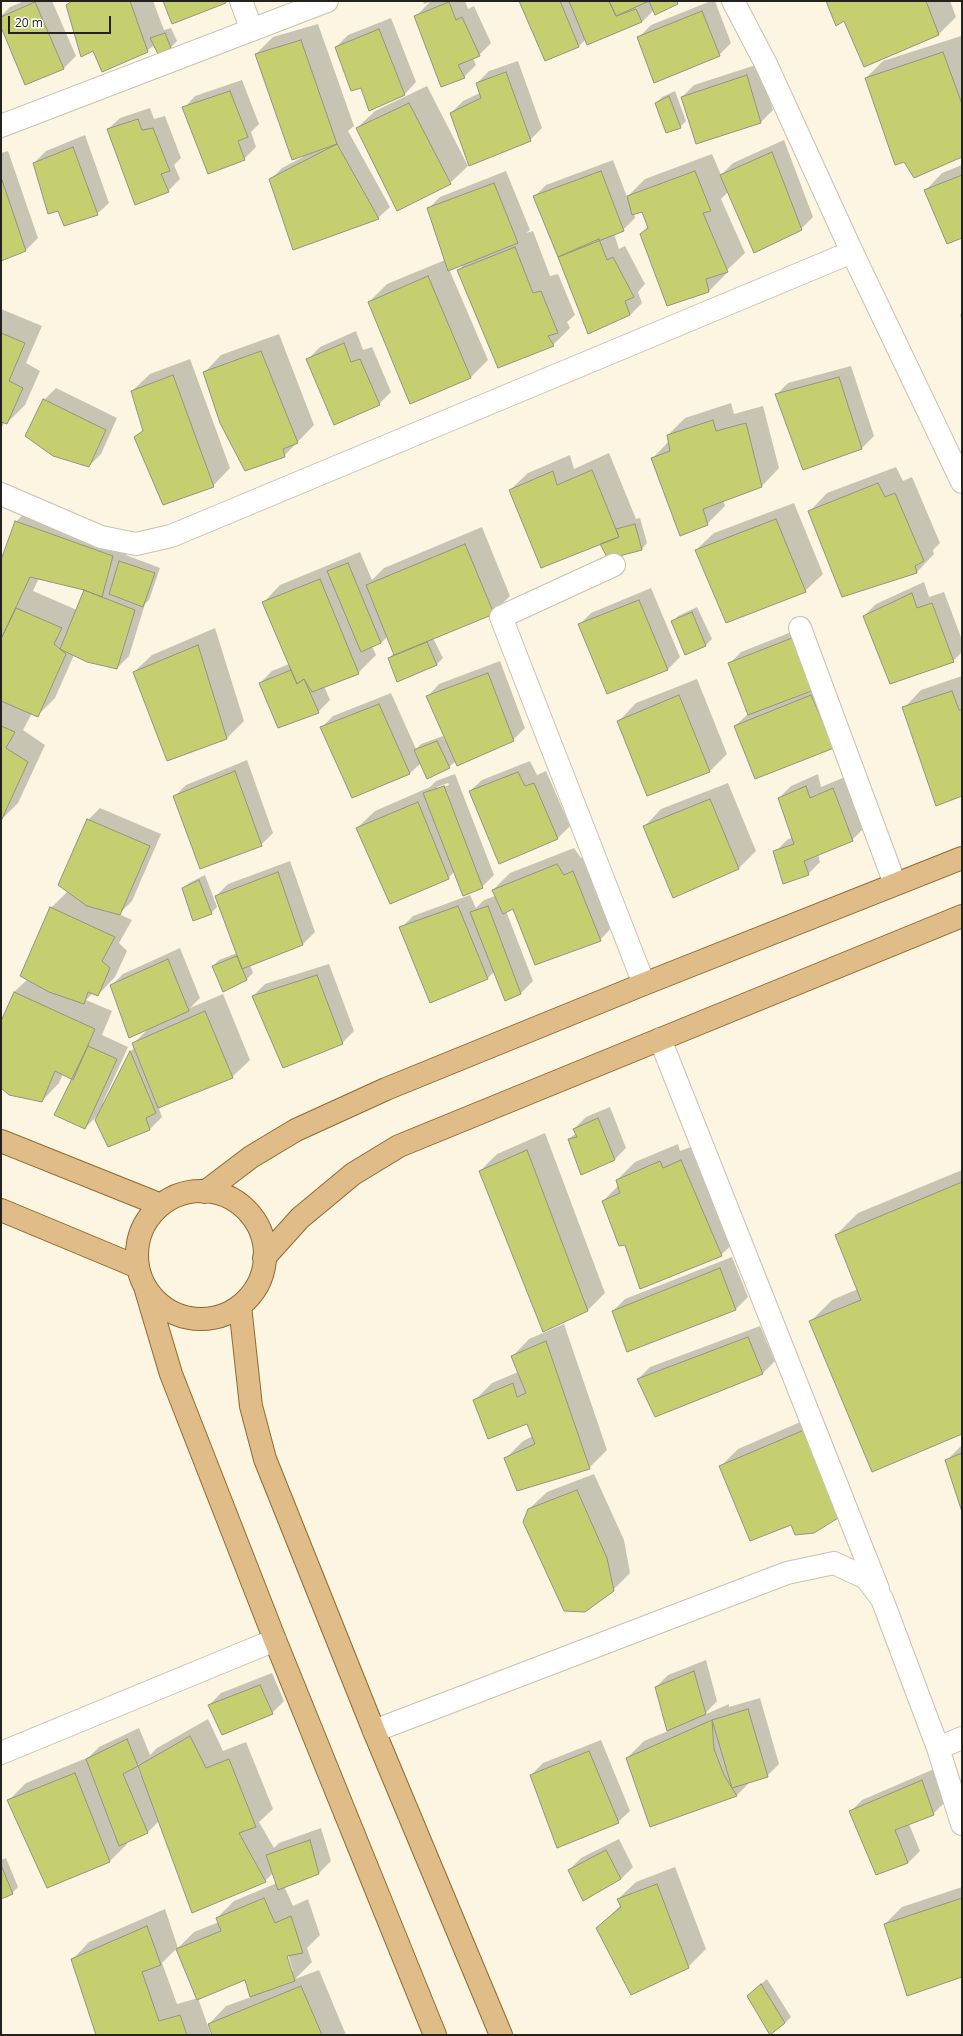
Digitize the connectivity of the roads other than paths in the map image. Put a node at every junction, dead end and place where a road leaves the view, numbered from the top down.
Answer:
1 (241, 1) edge
2 (327, 1) edge
3 (733, 1) edge
4 (252, 30) junction
5 (1, 126) edge
6 (852, 252) junction
7 (962, 482) edge
8 (1, 494) edge
9 (614, 565) dead end
10 (800, 628) dead end
11 (962, 858) edge
12 (895, 884) junction
13 (962, 916) edge
14 (644, 984) junction
15 (660, 1039) junction
16 (1, 1141) edge
17 (205, 1192) junction
18 (161, 1206) junction
19 (1, 1210) edge
20 (264, 1258) junction
21 (138, 1267) junction
22 (146, 1290) junction
23 (240, 1306) junction
24 (882, 1599) junction
25 (275, 1640) junction
26 (374, 1731) junction
27 (962, 1738) edge
28 (938, 1748) junction
29 (1, 1753) edge
30 (962, 1824) edge
31 (435, 2035) edge
32 (501, 2035) edge

1 - 4 street
2 - 4 street
3 - 6 street
4 - 5 street
6 - 7 street
6 - 8 street
9 - 14 street
10 - 12 street
11 - 12 main road
12 - 14 main road
13 - 15 main road
14 - 17 main road
15 - 20 main road
15 - 24 street
16 - 18 main road
17 - 18 main road
17 - 20 main road
18 - 21 main road
19 - 21 main road
20 - 23 main road
21 - 22 main road
22 - 23 main road
22 - 25 main road
23 - 26 main road
24 - 26 street
24 - 28 street
25 - 29 street
25 - 31 main road
26 - 32 main road
27 - 28 street
28 - 30 street

